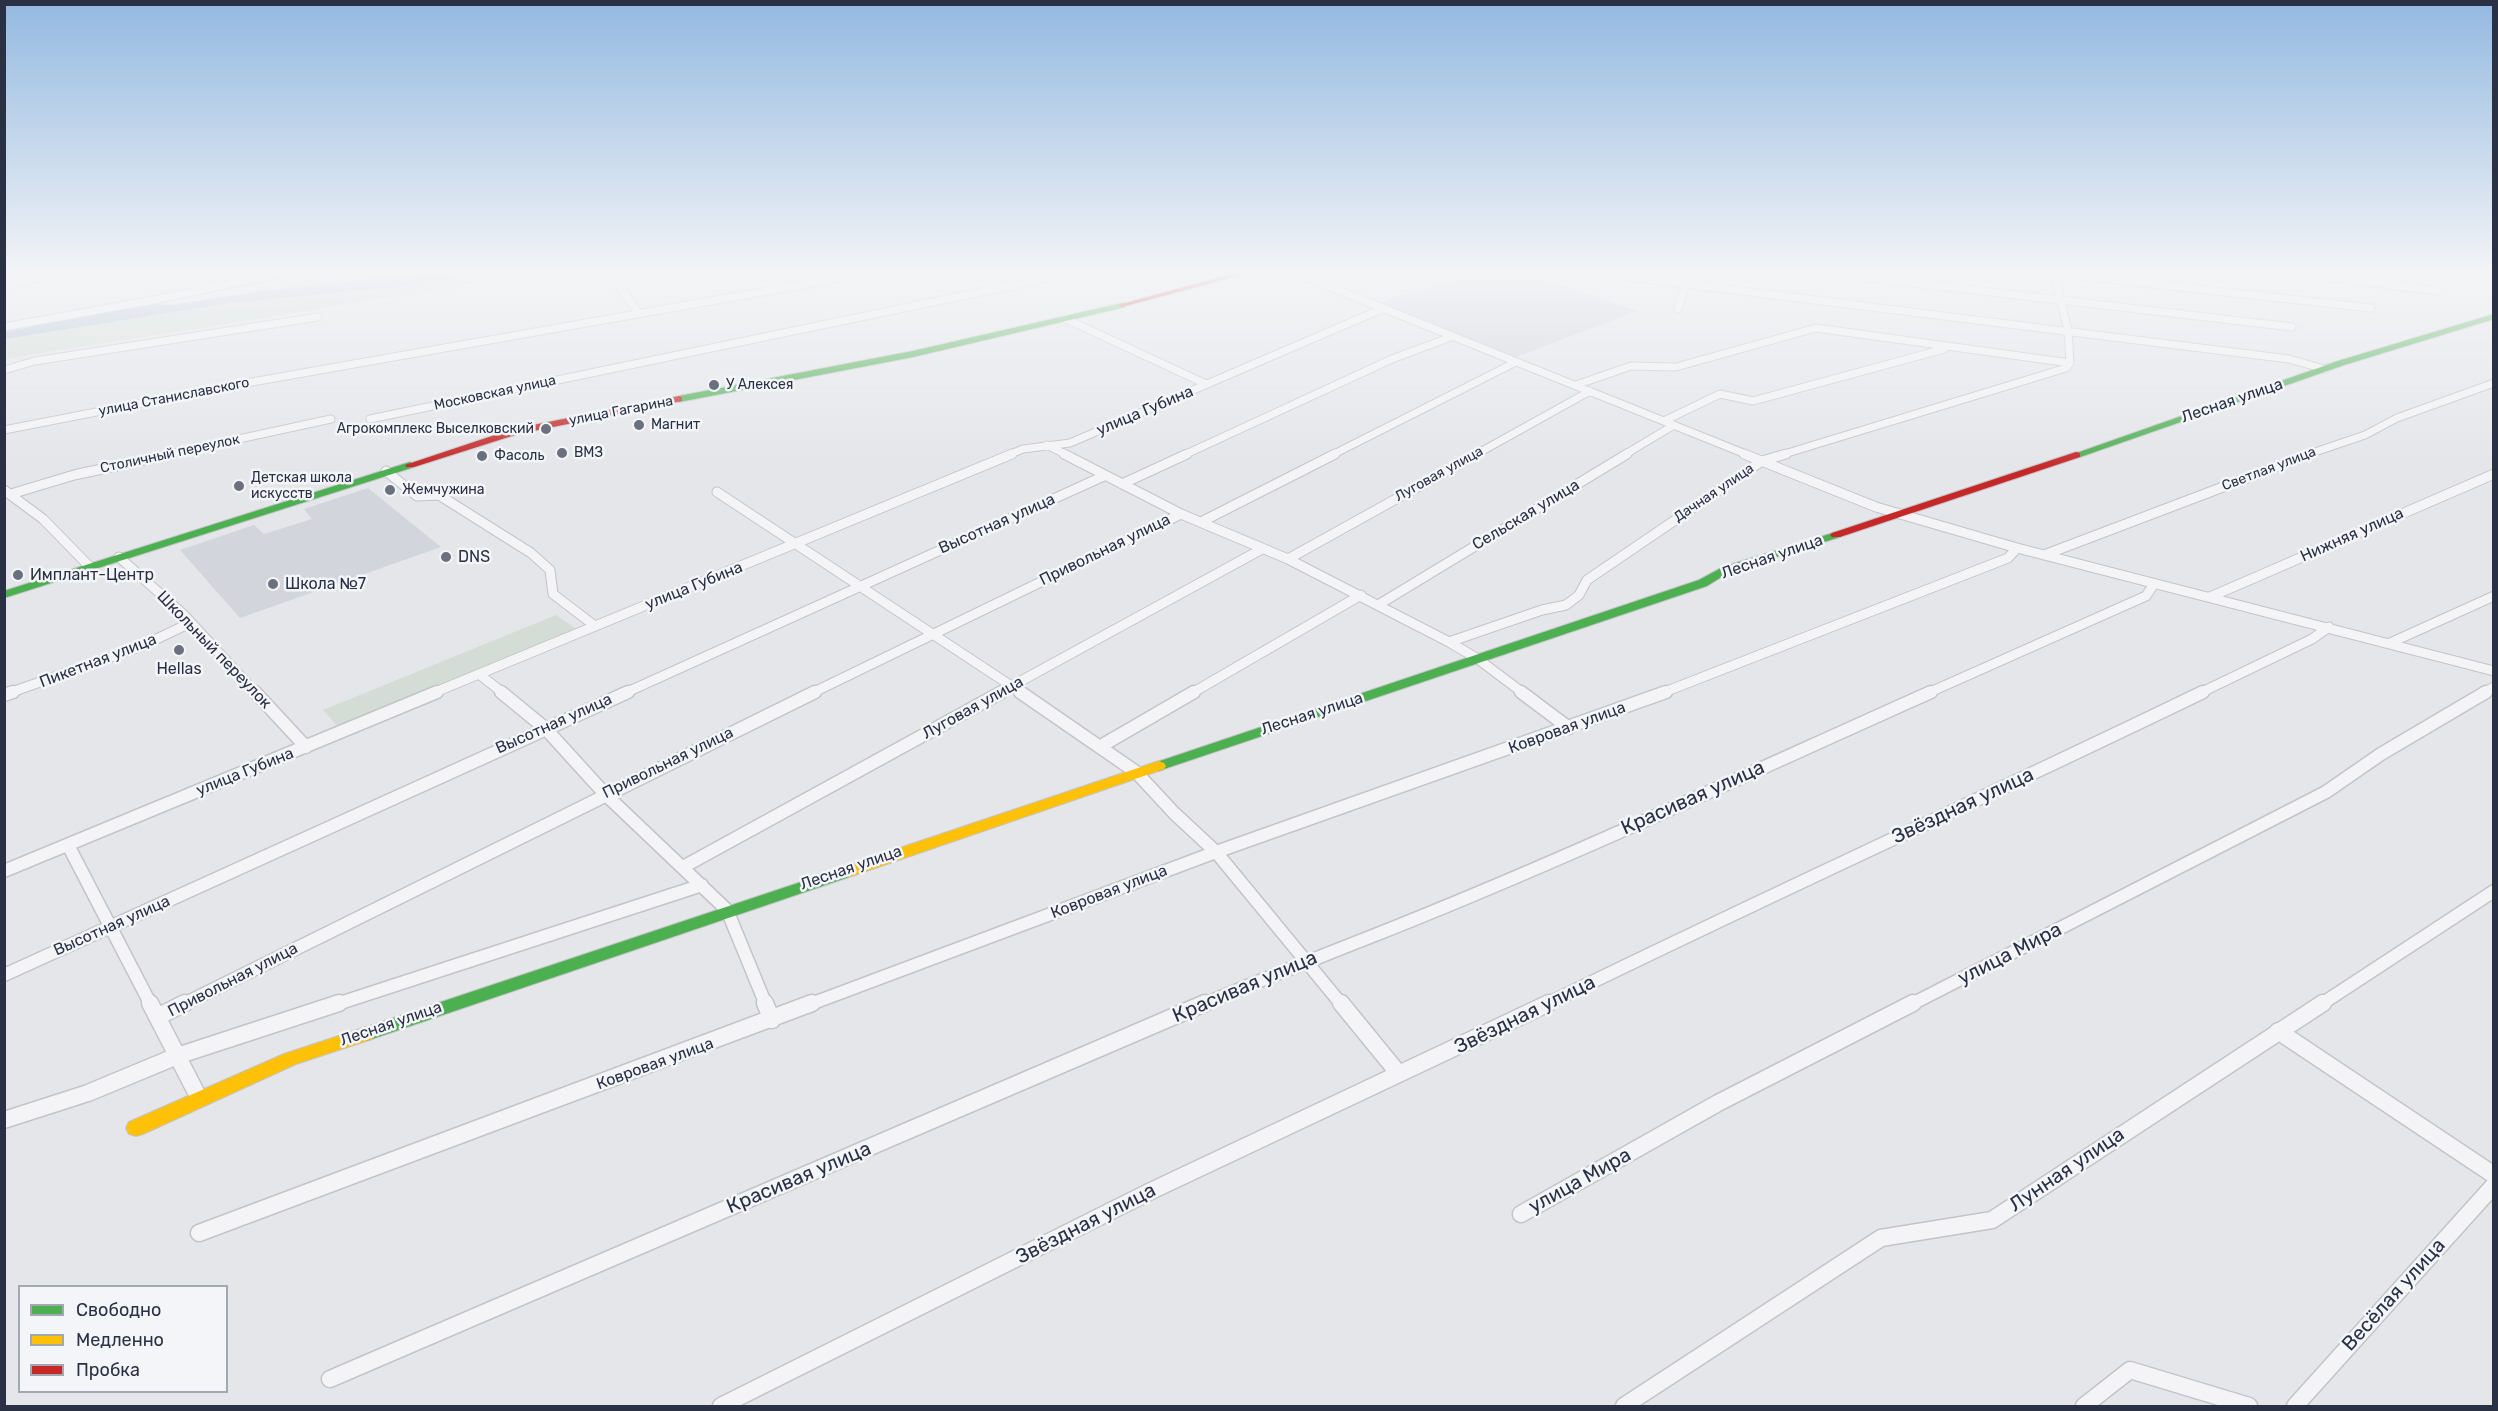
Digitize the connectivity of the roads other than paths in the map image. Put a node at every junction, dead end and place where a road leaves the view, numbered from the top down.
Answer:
1 (184, 338) edge
2 (499, 338) edge
3 (760, 338) edge
4 (982, 338) edge
5 (1107, 338) edge
6 (1314, 338) edge
7 (1449, 338) edge
8 (1453, 338) edge
9 (1781, 338) edge
10 (1880, 338) edge
11 (2068, 338) edge
12 (2130, 338) edge
13 (2423, 338) edge
14 (1947, 348) junction
15 (1516, 362) junction
16 (2070, 363) junction
17 (2324, 369) junction
18 (4, 370) edge
19 (2493, 383) edge
20 (1206, 384) junction
21 (1576, 385) junction
22 (1590, 391) junction
23 (331, 419) dead end
24 (370, 419) dead end
25 (1664, 421) junction
26 (1674, 425) junction
27 (4, 430) edge
28 (1046, 445) junction
29 (1762, 461) junction
30 (386, 471) junction
31 (2493, 474) edge
32 (1104, 476) junction
33 (1122, 484) junction
34 (8, 492) edge
35 (717, 492) dead end
36 (1181, 514) junction
37 (1899, 515) junction
38 (1201, 522) junction
39 (796, 544) junction
40 (2017, 548) junction
41 (1262, 549) junction
42 (2043, 555) junction
43 (119, 557) junction
44 (1288, 559) junction
45 (90, 567) junction
46 (2154, 584) junction
47 (859, 587) junction
48 (4, 595) edge
49 (1361, 595) junction
50 (2493, 596) edge
51 (2210, 597) junction
52 (1378, 605) junction
53 (190, 624) junction
54 (595, 626) junction
55 (2329, 627) junction
56 (933, 633) junction
57 (1449, 642) junction
58 (2390, 643) junction
59 (1478, 658) junction
60 (2493, 671) edge
61 (479, 674) junction
62 (1013, 686) junction
63 (2493, 687) edge
64 (4, 695) edge
65 (545, 728) junction
66 (1569, 728) junction
67 (1101, 746) junction
68 (306, 747) junction
69 (1136, 772) junction
70 (605, 794) junction
71 (68, 845) junction
72 (1216, 852) junction
73 (683, 867) junction
74 (4, 871) edge
75 (702, 885) junction
76 (2493, 891) edge
77 (727, 910) junction
78 (111, 927) junction
79 (1306, 960) junction
80 (4, 975) edge
81 (157, 1017) junction
82 (772, 1020) junction
83 (2278, 1031) junction
84 (177, 1056) junction
85 (1399, 1074) junction
86 (199, 1098) junction
87 (4, 1120) edge
88 (136, 1128) dead end
89 (2493, 1175) edge
90 (2493, 1185) edge
91 (1521, 1214) dead end
92 (199, 1233) dead end
93 (330, 1379) dead end
94 (721, 1407) edge
95 (1624, 1407) edge
96 (2084, 1407) edge
97 (2249, 1407) edge
98 (2295, 1407) edge

1 - 18 street
2 - 27 street, улица Станиславского
3 - 24 street, Московская улица
4 - 30 street, улица Гагарина
5 - 20 street
6 - 20 street, улица Губина
7 - 33 street
8 - 15 street
9 - 21 street
10 - 14 street
11 - 16 street
12 - 17 street
13 - 17 street, Лесная улица
14 - 16 street
14 - 25 street
15 - 21 street
15 - 38 street
16 - 29 street, Дачная улица
17 - 37 street, Лесная улица
19 - 42 street, Светлая улица
20 - 28 street, улица Губина
21 - 22 street
22 - 25 street
22 - 44 street, Луговая улица
23 - 34 street, Столичный переулок
25 - 26 street
26 - 29 street
26 - 52 street, Сельская улица
28 - 32 street
28 - 39 street, улица Губина
29 - 37 street
29 - 57 street, Дачная улица
30 - 43 street, улица Гагарина
30 - 54 street
31 - 51 street, Нижняя улица
32 - 33 street
32 - 47 street, Высотная улица
33 - 36 street
34 - 45 street
35 - 39 street
36 - 38 street
36 - 56 street, Привольная улица
37 - 40 street
37 - 59 street, Лесная улица
38 - 41 street
39 - 47 street
39 - 54 street, улица Губина
40 - 42 street
40 - 66 street, Ковровая улица
41 - 44 street
41 - 62 street, Луговая улица
42 - 46 street
43 - 45 street, улица Гагарина
43 - 53 street, Школьный переулок
44 - 49 street
45 - 48 street, улица Гагарина
46 - 51 street
46 - 79 street, Красивая улица
47 - 56 street
47 - 65 street, Высотная улица
49 - 52 street
49 - 67 street
50 - 58 street
51 - 55 street
52 - 57 street
53 - 64 street, Пикетная улица
53 - 68 street, Школьный переулок
54 - 61 street, улица Губина
55 - 58 street
55 - 85 street, Звёздная улица
56 - 62 street
56 - 70 street, Привольная улица
57 - 59 street
58 - 60 street
59 - 66 street
59 - 69 street, Лесная улица
61 - 65 street
61 - 68 street, улица Губина
62 - 67 street
62 - 73 street, Луговая улица
63 - 91 street, улица Мира
65 - 70 street
65 - 78 street, Высотная улица
66 - 72 street, Ковровая улица
67 - 69 street
68 - 71 street, улица Губина
69 - 72 street
69 - 77 street, Лесная улица
70 - 73 street
70 - 81 street, Привольная улица
71 - 74 street, улица Губина
71 - 78 street
72 - 79 street
72 - 82 street, Ковровая улица
73 - 75 street
75 - 77 street
75 - 84 street
76 - 83 street, Лунная улица
77 - 82 street
77 - 86 street, Лесная улица
78 - 80 street, Высотная улица
78 - 81 street
79 - 85 street
79 - 93 street, Красивая улица
81 - 84 street
82 - 92 street, Ковровая улица
83 - 89 street
83 - 95 street, Лунная улица
84 - 86 street
84 - 87 street
85 - 94 street, Звёздная улица
86 - 88 street, Лесная улица
90 - 98 street, Весёлая улица
96 - 97 street

